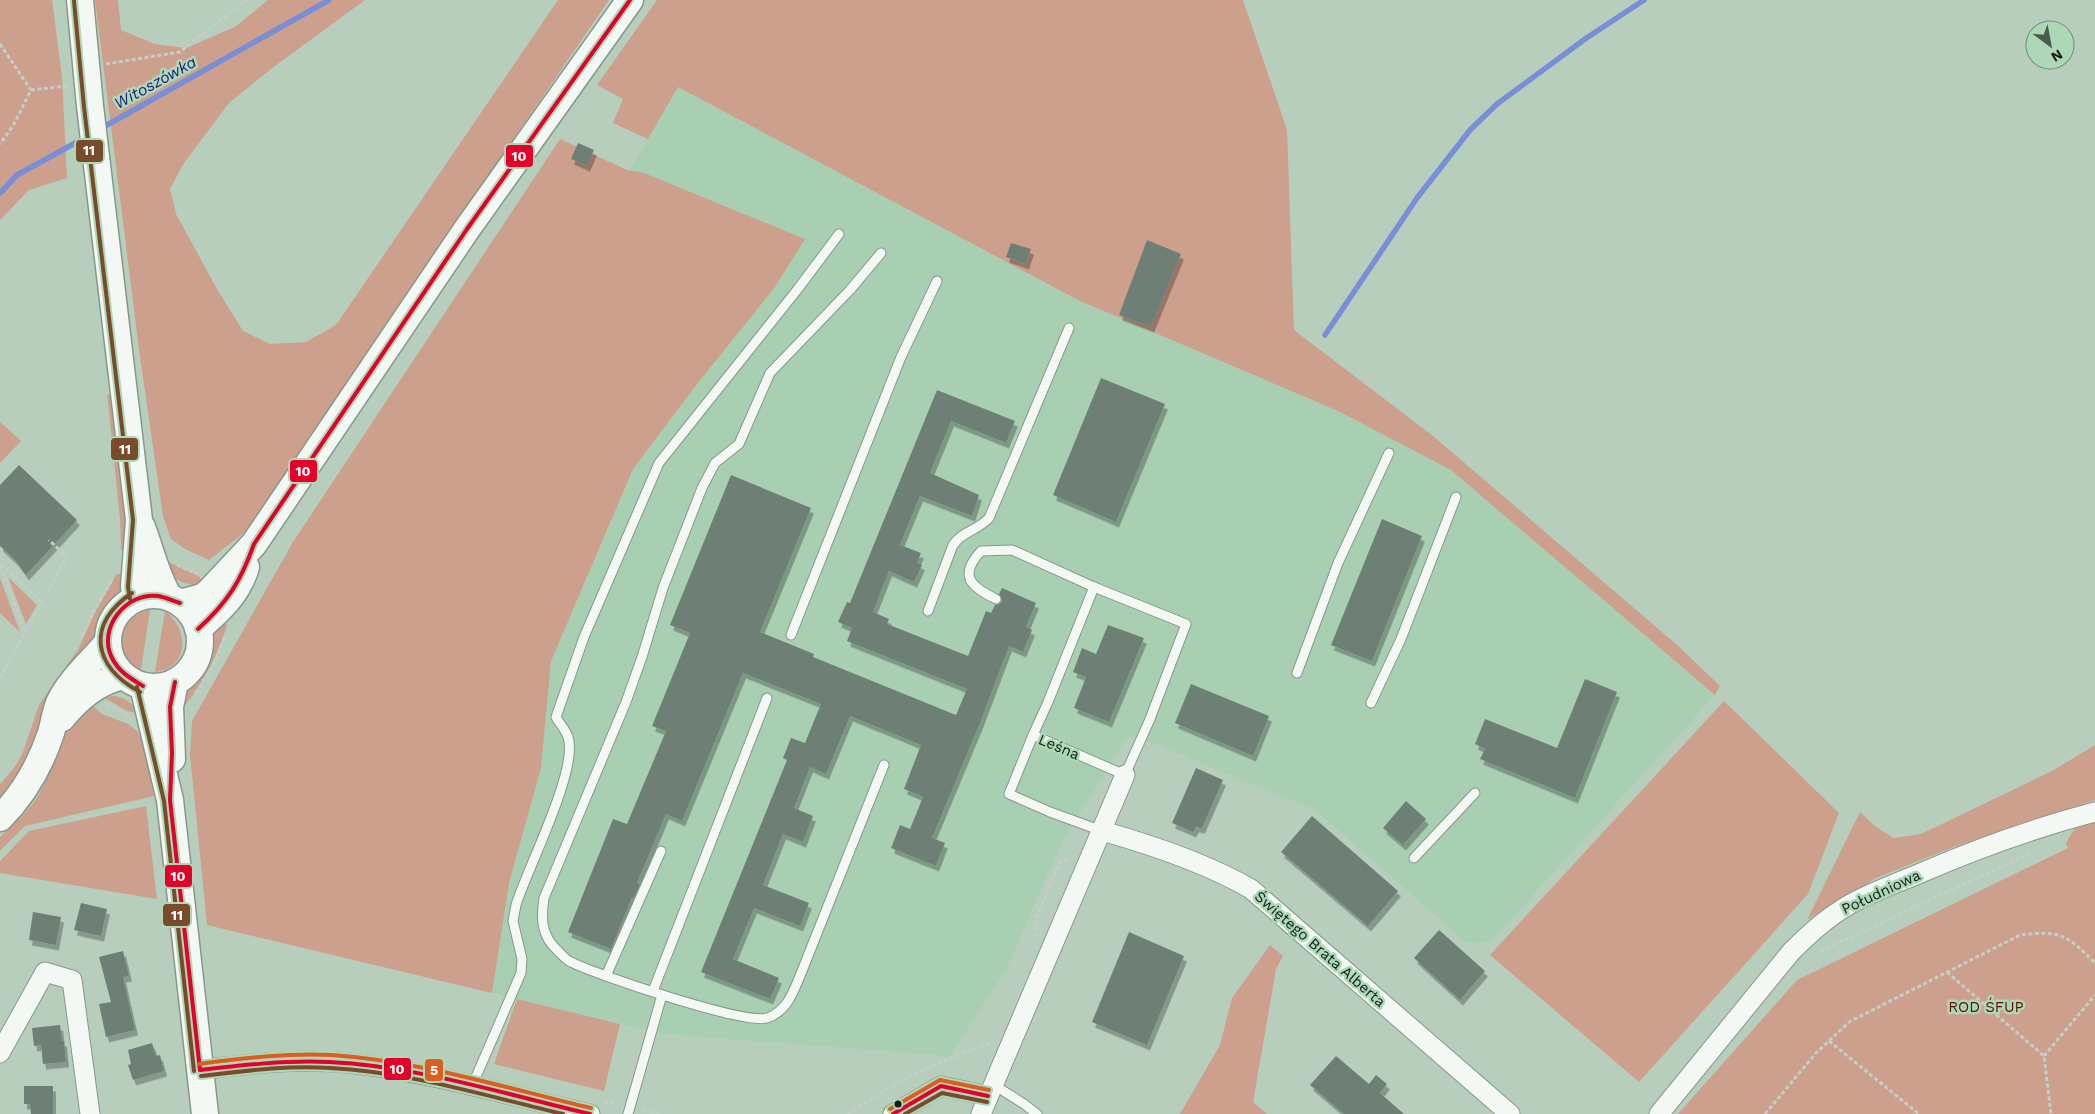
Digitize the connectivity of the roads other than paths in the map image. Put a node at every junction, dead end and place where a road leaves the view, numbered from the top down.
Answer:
1 (80, 0) edge
2 (630, 0) edge
3 (839, 234) dead end
4 (882, 253) dead end
5 (937, 281) dead end
6 (1069, 328) dead end
7 (1389, 453) dead end
8 (1456, 497) dead end
9 (145, 566) junction
10 (1094, 587) junction
11 (136, 598) junction
12 (996, 599) dead end
13 (175, 600) junction
14 (215, 601) junction
15 (928, 611) dead end
16 (198, 629) junction
17 (791, 635) dead end
18 (107, 643) junction
19 (1297, 674) dead end
20 (133, 681) junction
21 (184, 689) junction
22 (767, 698) dead end
23 (1371, 704) dead end
24 (52, 730) junction
25 (1033, 735) junction
26 (884, 766) dead end
27 (1126, 775) junction
28 (1475, 793) dead end
29 (170, 800) junction
30 (2095, 812) edge
31 (0, 818) edge
32 (1102, 831) junction
33 (661, 851) dead end
34 (1414, 858) dead end
35 (606, 976) junction
36 (652, 991) junction
37 (662, 995) junction
38 (0, 1053) edge
39 (200, 1070) junction
40 (472, 1087) junction
41 (991, 1091) junction
42 (90, 1114) edge
43 (205, 1114) edge
44 (590, 1114) edge
45 (628, 1114) edge
46 (893, 1114) edge
47 (981, 1114) edge
48 (1037, 1114) edge
49 (1510, 1114) edge
50 (1659, 1114) edge

1 - 9 main road
2 - 14 main road
3 - 40 lane
4 - 35 lane
5 - 17 lane
6 - 15 lane
7 - 19 lane
8 - 23 lane
9 - 11 main road
9 - 13 main road
10 - 12 lane
10 - 25 lane
10 - 27 lane
11 - 13 main road
11 - 18 main road
13 - 14 main road
13 - 16 main road
14 - 16 main road
16 - 21 main road
18 - 20 main road
18 - 24 main road
20 - 21 main road
20 - 24 main road
20 - 29 main road
21 - 29 main road
22 - 36 lane
24 - 31 main road
25 - 27 lane, Leśna
25 - 32 lane, Leśna
26 - 37 lane
27 - 32 street
28 - 34 lane
29 - 39 main road
30 - 50 street, Południowa
32 - 41 street
32 - 49 street, Świętego Brata Alberta
33 - 35 lane
35 - 36 lane
36 - 37 lane
37 - 45 lane
38 - 42 street
39 - 40 street
39 - 43 main road
40 - 44 street
41 - 46 street
41 - 47 street
41 - 48 lane

